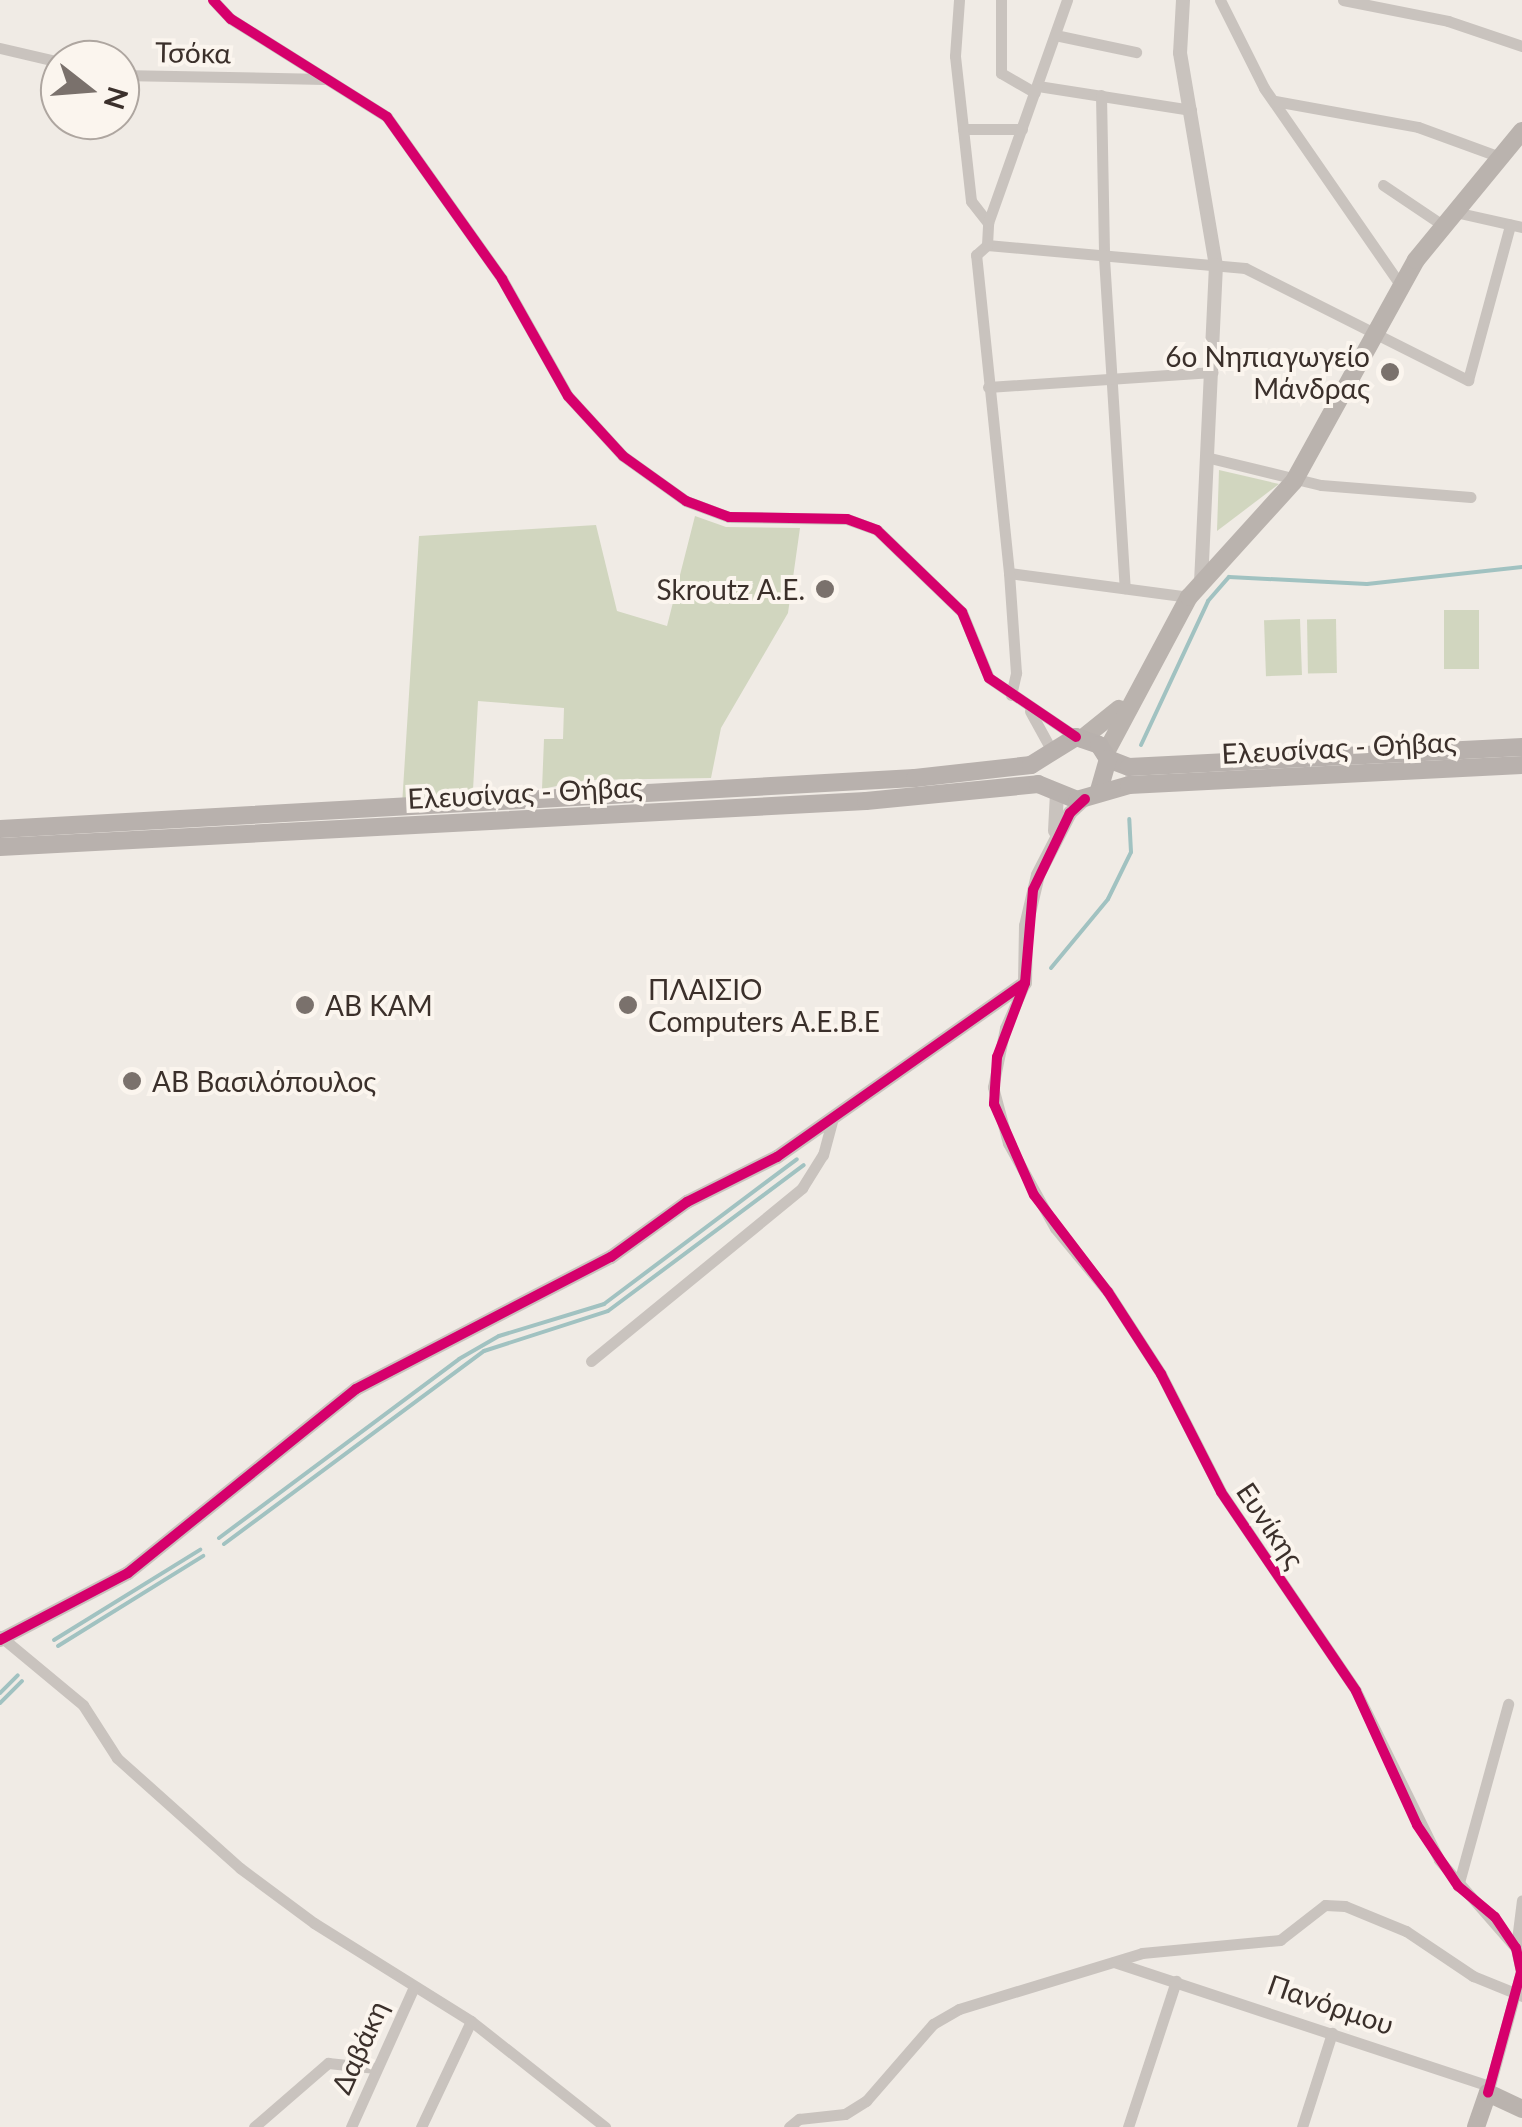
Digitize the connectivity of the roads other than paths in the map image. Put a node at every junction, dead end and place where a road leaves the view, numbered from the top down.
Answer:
1 (212, 0) edge
2 (960, 0) edge
3 (1001, 0) edge
4 (1066, 0) edge
5 (1183, 0) edge
6 (1220, 0) edge
7 (1343, 0) edge
8 (1055, 35) junction
9 (1522, 46) edge
10 (0, 48) edge
11 (1136, 52) dead end
12 (40, 57) edge
13 (140, 75) edge
14 (325, 79) junction
15 (1036, 89) junction
16 (1101, 95) junction
17 (1275, 101) junction
18 (1192, 110) junction
19 (963, 128) junction
20 (1022, 129) junction
21 (1520, 138) edge
22 (1500, 157) junction
23 (1383, 185) dead end
24 (1449, 219) junction
25 (988, 224) junction
26 (1516, 226) edge
27 (987, 246) junction
28 (1104, 258) junction
29 (1216, 265) junction
30 (1401, 286) junction
31 (1372, 337) junction
32 (1214, 372) junction
33 (1113, 377) junction
34 (988, 388) junction
35 (1210, 458) junction
36 (1294, 481) junction
37 (1471, 498) dead end
38 (1009, 573) junction
39 (1202, 580) junction
40 (1125, 588) junction
41 (1189, 597) junction
42 (1145, 678) junction
43 (1011, 695) junction
44 (1024, 704) junction
45 (1080, 737) junction
46 (1522, 747) edge
47 (1050, 754) junction
48 (1106, 756) junction
49 (1522, 765) edge
50 (1054, 790) junction
51 (1092, 795) junction
52 (0, 828) edge
53 (0, 846) edge
54 (1052, 847) junction
55 (1025, 983) junction
56 (833, 1118) junction
57 (592, 1361) dead end
58 (1, 1638) edge
59 (1508, 1704) dead end
60 (1458, 1886) junction
61 (1522, 1900) edge
62 (1516, 1948) junction
63 (1111, 1962) junction
64 (1176, 1981) junction
65 (414, 1987) junction
66 (1519, 1996) edge
67 (472, 2021) junction
68 (1332, 2033) junction
69 (376, 2068) junction
70 (1492, 2091) junction
71 (1522, 2108) edge
72 (426, 2125) edge
73 (254, 2127) edge
74 (351, 2127) edge
75 (605, 2127) edge
76 (789, 2127) edge
77 (1128, 2127) edge
78 (1302, 2127) edge
79 (1476, 2127) edge
80 (1488, 2127) edge

1 - 14 street
2 - 19 street
3 - 15 street
4 - 8 street
5 - 18 street
6 - 17 street
7 - 9 street
8 - 11 street
8 - 15 street
10 - 12 street
13 - 14 street, Τσόκα
14 - 43 street
15 - 16 street
15 - 20 street
16 - 18 street
16 - 28 street
17 - 22 street
17 - 30 street
18 - 29 street
19 - 20 street
19 - 25 street
20 - 25 street
21 - 22 main road
22 - 24 main road
23 - 24 street
24 - 26 street
24 - 30 main road
25 - 27 street
26 - 31 street
27 - 28 street
27 - 34 street
28 - 29 street
28 - 33 street
29 - 31 street
29 - 32 street
30 - 31 main road
31 - 36 main road
32 - 33 street
32 - 35 street
33 - 34 street
33 - 40 street
34 - 38 street
35 - 36 street
35 - 39 street
36 - 37 street
36 - 39 main road
38 - 40 street
38 - 43 street
39 - 41 main road
40 - 41 street
41 - 42 main road
42 - 45 main road
42 - 48 main road
43 - 44 street
44 - 45 street
44 - 47 street
45 - 47 main road, Ελευσίνας - Θήβας
45 - 48 main road, Ελευσίνας - Θήβας
46 - 48 main road, Ελευσίνας - Θήβας
47 - 50 main road
47 - 52 main road, Ελευσίνας - Θήβας
48 - 51 main road
49 - 51 main road, Ελευσίνας - Θήβας
50 - 51 main road, Ελευσίνας - Θήβας
50 - 53 main road, Ελευσίνας - Θήβας
50 - 54 street
51 - 54 street
54 - 55 street
55 - 56 street
55 - 60 street, Ευνίκης
56 - 57 street
56 - 58 street
58 - 65 street
59 - 60 street
60 - 62 street, Ευνίκης
61 - 62 street
62 - 66 street
63 - 64 street, Πανόρμου
63 - 66 street
63 - 76 street
64 - 68 street, Πανόρμου
64 - 77 street
65 - 67 street
65 - 69 street, Δαβάκη
66 - 70 street
67 - 72 street
67 - 75 street
68 - 70 street, Πανόρμου
68 - 78 street
69 - 73 street
69 - 74 street, Δαβάκη
70 - 71 main road, Πανόρμου
70 - 79 main road
70 - 80 main road

